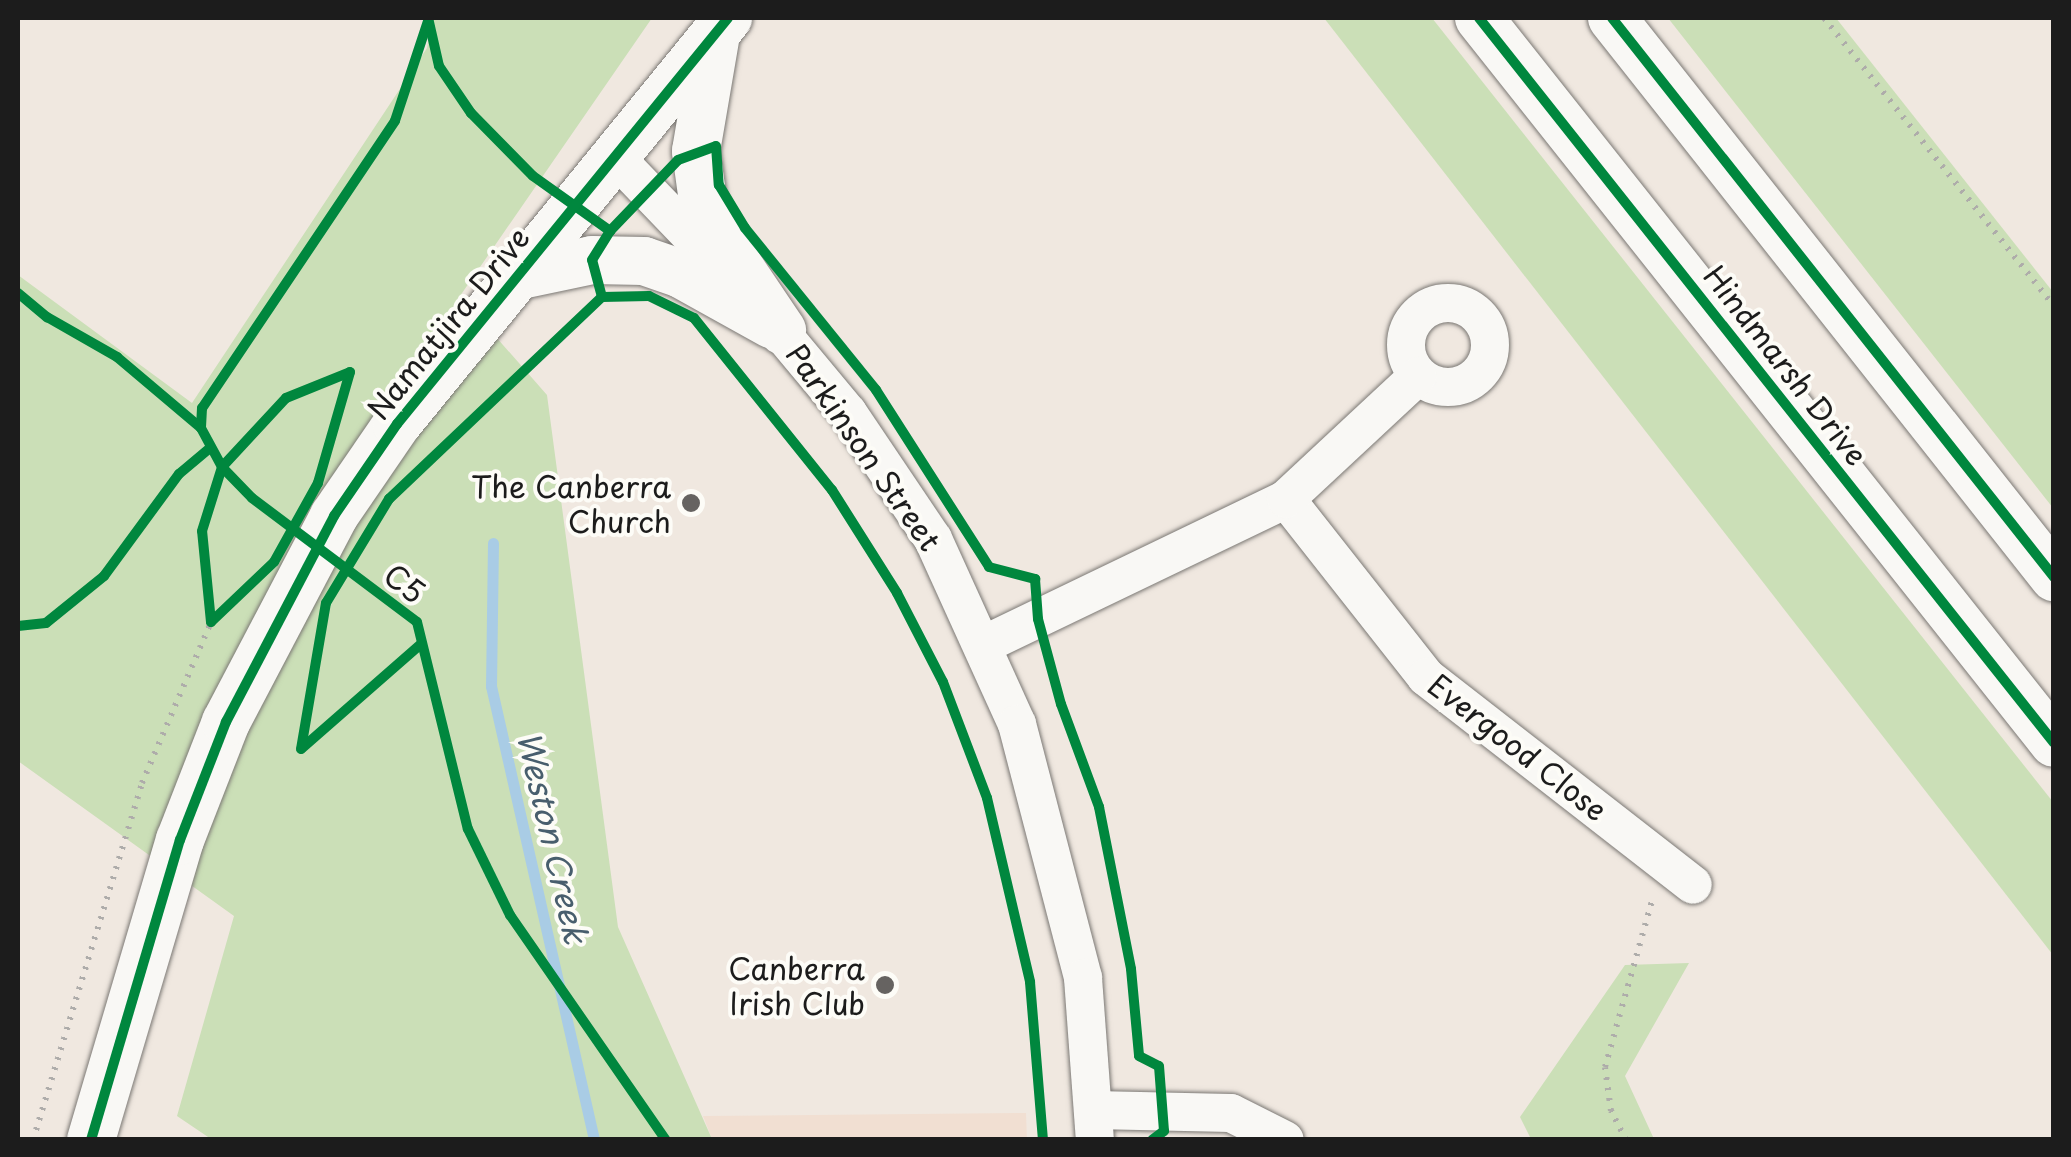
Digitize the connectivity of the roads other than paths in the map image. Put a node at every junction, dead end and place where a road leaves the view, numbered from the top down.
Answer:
1 (1479, 18) edge
2 (1612, 18) edge
3 (722, 24) edge
4 (616, 157) junction
5 (516, 276) junction
6 (782, 330) junction
7 (1418, 376) dead end
8 (1286, 499) junction
9 (2054, 577) edge
10 (984, 645) junction
11 (2054, 743) edge
12 (1693, 885) dead end
13 (1094, 1125) edge
14 (91, 1140) edge
15 (1284, 1140) edge

1 - 11 main road, Hindmarsh Drive
2 - 9 main road
3 - 4 main road, Namatjira Drive
3 - 6 main road
4 - 5 main road, Namatjira Drive
4 - 6 street, Parkinson Street
5 - 6 main road
5 - 14 main road, Namatjira Drive
6 - 10 street, Parkinson Street
7 - 8 street
8 - 10 street
8 - 12 street, Evergood Close
10 - 13 street, Parkinson Street
13 - 15 street

